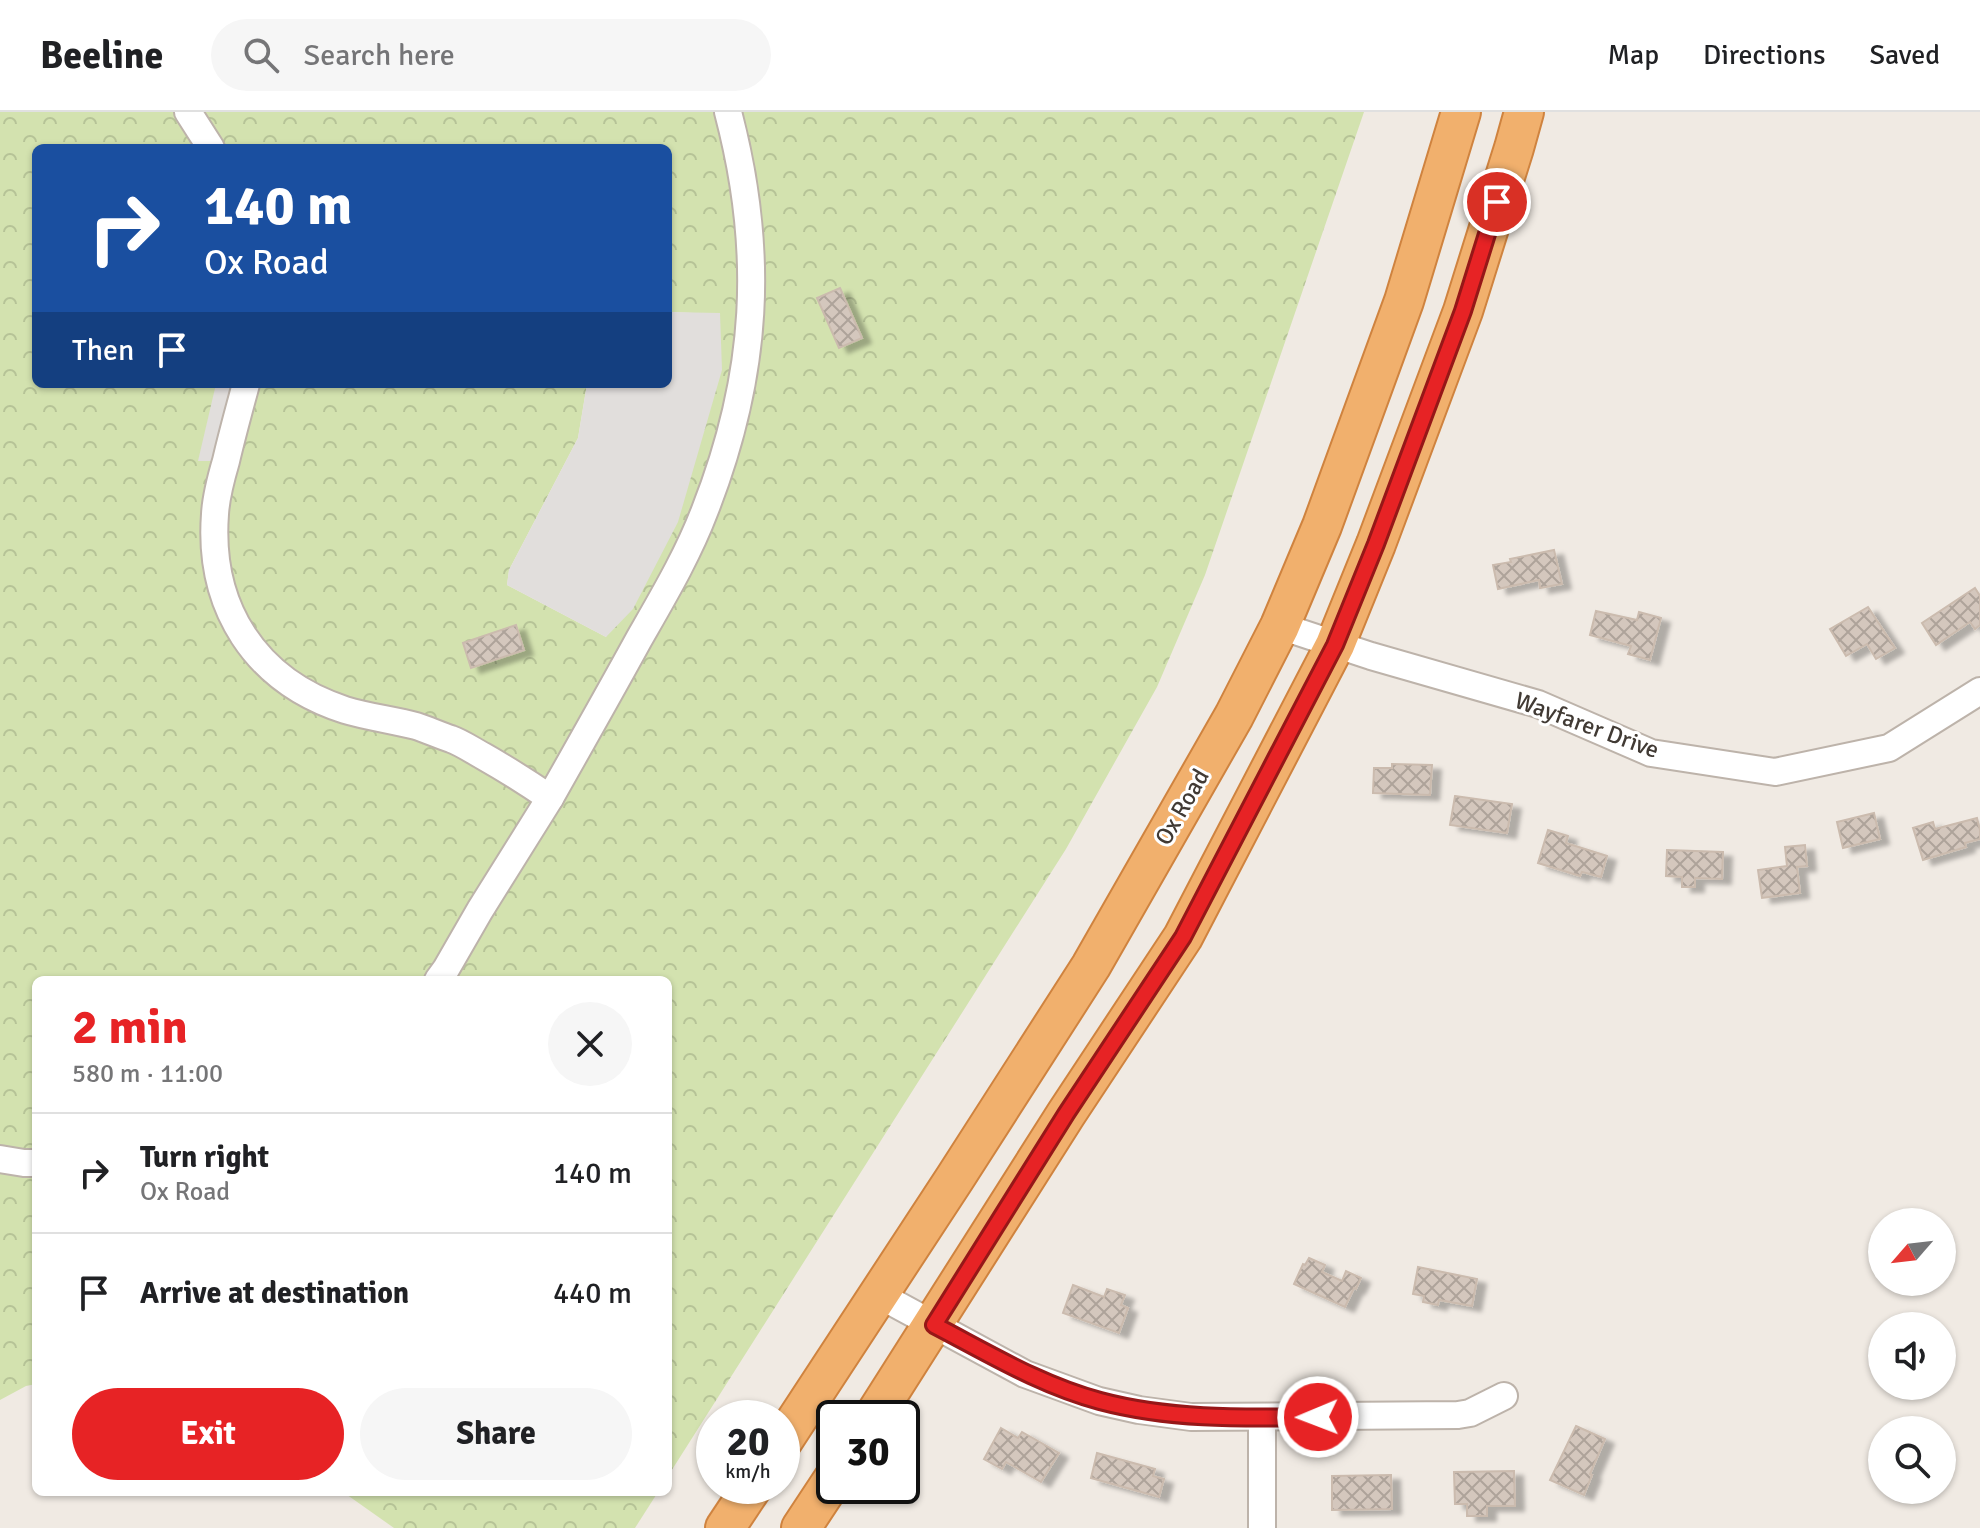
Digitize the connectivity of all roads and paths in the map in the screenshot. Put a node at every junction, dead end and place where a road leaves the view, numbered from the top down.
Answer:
1 (188, 112) edge
2 (728, 112) edge
3 (1461, 112) edge
4 (1524, 112) edge
5 (208, 144) edge
6 (245, 388) edge
7 (1280, 626) junction
8 (1335, 645) junction
9 (1980, 691) edge
10 (550, 798) junction
11 (441, 976) edge
12 (0, 1159) edge
13 (32, 1163) edge
14 (879, 1295) junction
15 (934, 1325) junction
16 (1504, 1396) dead end
17 (885, 1400) edge
18 (800, 1415) edge
19 (1262, 1417) junction
20 (741, 1504) edge
21 (817, 1504) edge
22 (725, 1528) edge
23 (801, 1528) edge
24 (1262, 1528) edge

1 - 5 street
2 - 10 street
3 - 7 highway, Ox Road
4 - 8 highway
6 - 10 street
7 - 8 street, Wayfarer Drive
7 - 14 highway, Ox Road
8 - 9 street, Wayfarer Drive
8 - 15 highway
10 - 11 street
12 - 13 street
14 - 15 street
14 - 18 highway, Ox Road
15 - 17 highway
15 - 19 street
16 - 19 street
19 - 24 street
20 - 22 highway
21 - 23 highway

